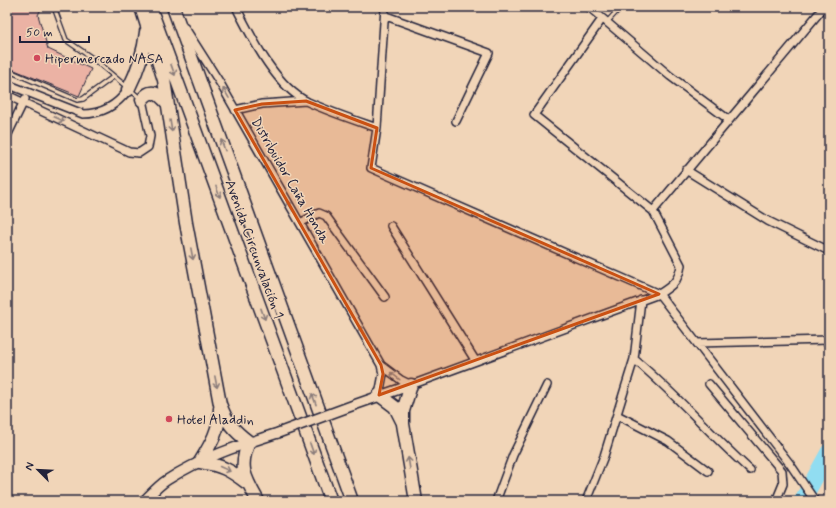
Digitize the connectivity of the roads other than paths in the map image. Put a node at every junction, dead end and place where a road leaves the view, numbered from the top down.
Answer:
1 (54, 7) edge
2 (141, 7) edge
3 (150, 7) edge
4 (236, 7) edge
5 (385, 7) edge
6 (589, 7) edge
7 (621, 7) edge
8 (824, 7) edge
9 (173, 9) edge
10 (386, 16) junction
11 (605, 21) junction
12 (147, 26) junction
13 (7, 70) edge
14 (113, 77) junction
15 (7, 84) edge
16 (128, 90) junction
17 (28, 93) junction
18 (7, 95) edge
19 (142, 100) junction
20 (306, 101) junction
21 (23, 102) junction
22 (167, 103) junction
23 (235, 110) junction
24 (729, 120) junction
25 (456, 121) dead end
26 (377, 128) junction
27 (7, 136) edge
28 (686, 170) junction
29 (653, 211) junction
30 (300, 223) junction
31 (391, 226) dead end
32 (829, 251) edge
33 (659, 294) junction
34 (385, 297) dead end
35 (641, 300) junction
36 (829, 340) edge
37 (697, 342) junction
38 (634, 358) junction
39 (475, 360) junction
40 (381, 365) junction
41 (709, 384) dead end
42 (411, 385) junction
43 (547, 385) dead end
44 (379, 395) junction
45 (220, 404) junction
46 (617, 415) junction
47 (403, 424) junction
48 (249, 442) junction
49 (200, 462) junction
50 (750, 470) dead end
51 (708, 471) dead end
52 (247, 483) junction
53 (144, 501) edge
54 (258, 501) edge
55 (332, 501) edge
56 (352, 501) edge
57 (416, 501) edge
58 (496, 501) edge
59 (586, 501) edge
60 (776, 501) edge
61 (815, 501) edge

1 - 14 lane
2 - 12 main road
3 -> 55 main road, Avenida Circunvalación 1
4 - 20 street
5 - 10 street
6 - 11 street
7 - 11 lane
8 - 24 street
23 -> 9 street, Distribuidor Caña Honda
56 -> 9 main road, Avenida Circunvalación 1
10 - 25 street
10 - 26 street
11 - 24 street
11 - 29 street
12 - 16 main road
12 - 22 main road
13 - 14 lane
14 - 16 lane
15 - 17 street
16 - 17 street
16 - 19 lane
17 - 21 street
18 - 21 street
21 -> 19 street
19 - 22 main road
20 - 23 street
20 - 26 street
21 - 27 street
22 -> 45 main road
30 -> 23 street, Distribuidor Caña Honda
24 - 28 street
26 - 33 street
28 - 29 street
28 - 32 street
29 - 33 street
30 - 34 street
40 -> 30 street, Distribuidor Caña Honda
31 - 39 street
33 - 35 street
33 - 37 street
35 - 38 street
35 - 39 street
36 - 37 street
37 - 61 street
38 - 46 street
38 - 50 street
39 - 42 street
42 -> 40 street, Distribuidor Caña Honda
40 - 44 street, Distribuidor Caña Honda
41 - 60 street
42 - 44 street
42 - 47 main road
43 - 58 street
44 - 47 main road
44 - 48 street, bridge
45 - 48 main road
45 - 49 main road
46 - 51 street
46 - 59 street
57 -> 47 main road
48 - 49 street
48 - 52 main road
49 -> 52 main road
49 - 53 street
52 - 54 main road

